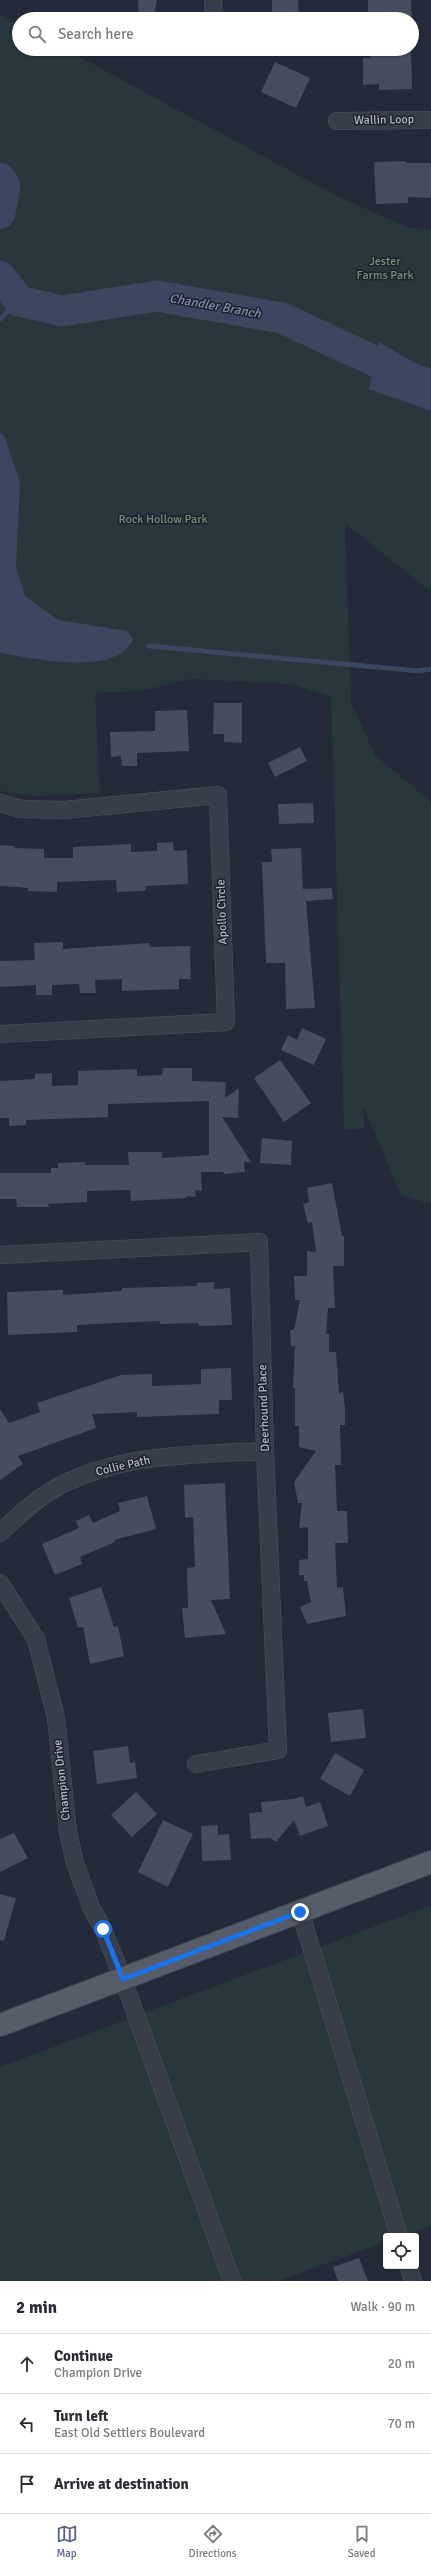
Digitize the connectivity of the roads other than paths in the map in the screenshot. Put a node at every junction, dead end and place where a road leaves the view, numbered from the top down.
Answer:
1 (213, 0) edge
2 (214, 12) edge
3 (431, 120) edge
4 (337, 121) dead end
5 (0, 803) edge
6 (0, 1034) edge
7 (0, 1255) edge
8 (265, 1451) junction
9 (0, 1533) edge
10 (0, 1583) edge
11 (196, 1764) dead end
12 (431, 1862) edge
13 (300, 1912) junction
14 (123, 1979) junction
15 (0, 2025) edge
16 (398, 2233) edge
17 (409, 2269) edge
18 (232, 2281) edge
19 (413, 2281) edge

1 - 2 street
3 - 4 street, Wallin Loop
5 - 6 street, Apollo Circle
7 - 8 street, Deerhound Place
8 - 9 street, Collie Path
8 - 11 street, Deerhound Place
10 - 14 street, Champion Drive
12 - 13 main road
13 - 14 main road
13 - 16 street
14 - 15 main road
14 - 18 street, Champion Drive
17 - 19 street

